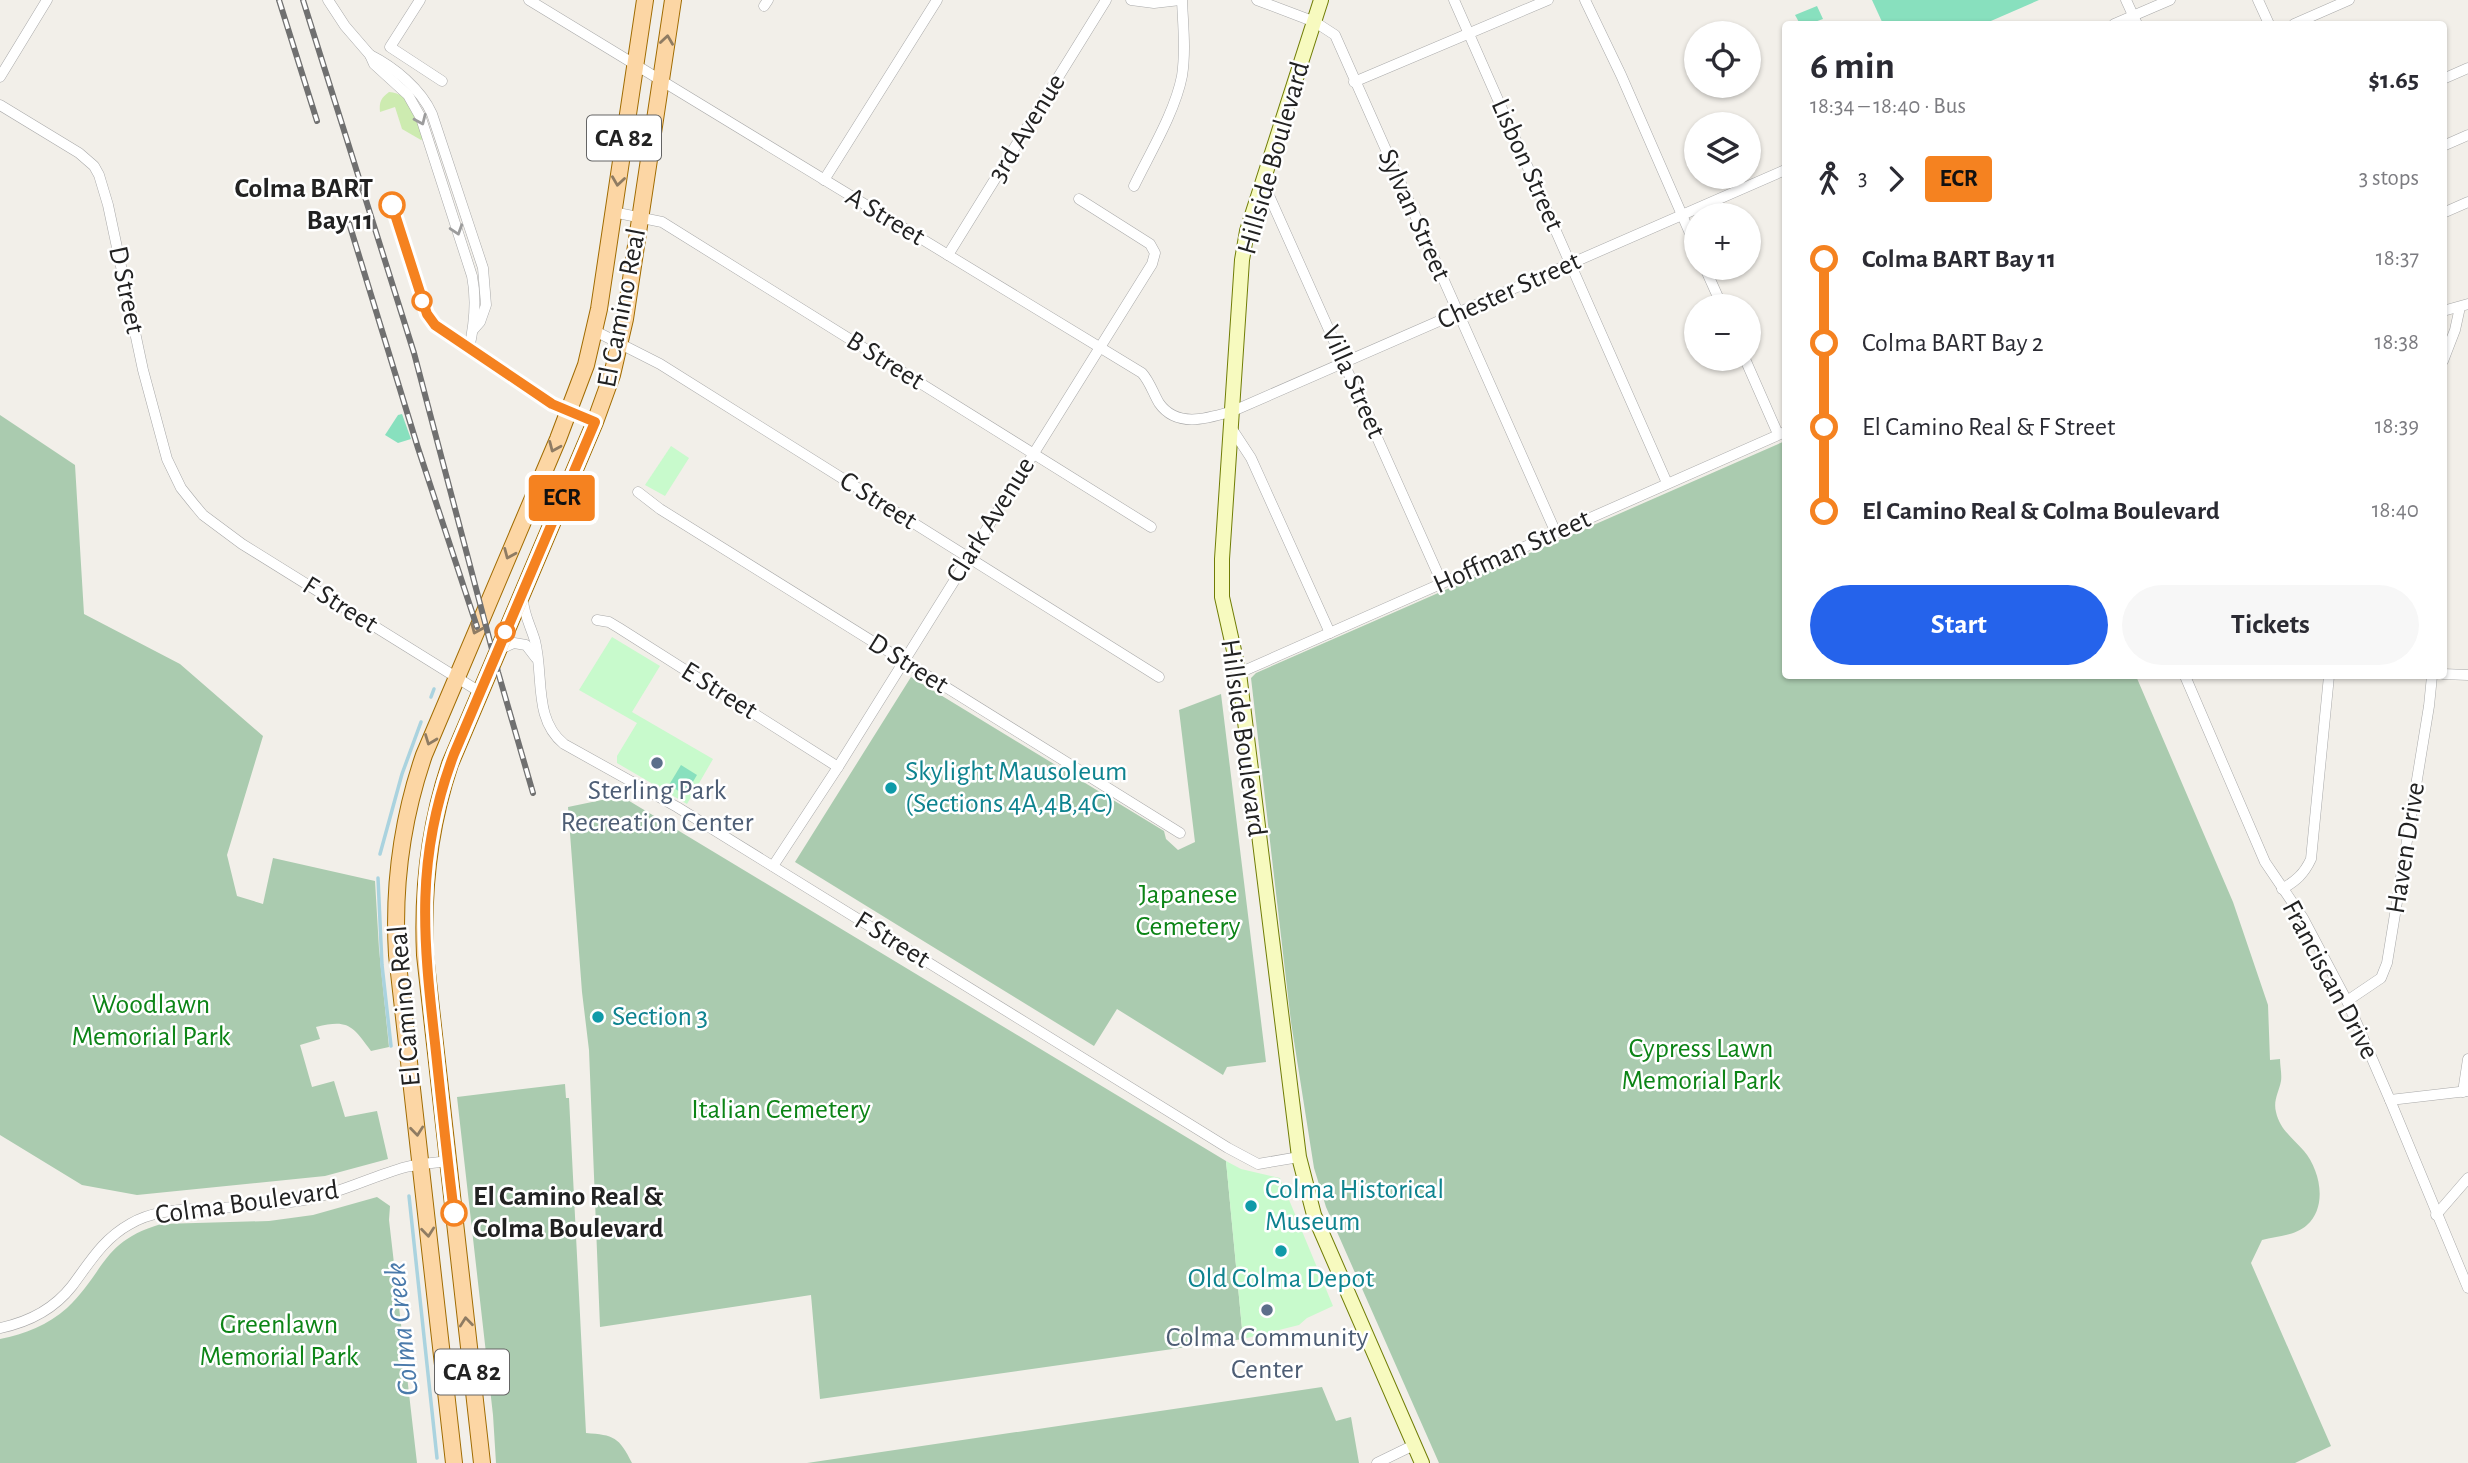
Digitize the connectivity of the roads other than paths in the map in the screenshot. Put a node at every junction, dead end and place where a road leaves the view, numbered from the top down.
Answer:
1 (47, 0) edge
2 (328, 0) edge
3 (420, 0) edge
4 (529, 0) edge
5 (645, 0) edge
6 (673, 0) edge
7 (937, 0) edge
8 (1106, 0) edge
9 (1131, 0) edge
10 (1181, 0) edge
11 (1257, 0) edge
12 (1321, 0) edge
13 (1454, 0) edge
14 (1548, 0) edge
15 (1586, 0) edge
16 (2126, 0) edge
17 (2170, 0) edge
18 (2258, 0) edge
19 (2348, 0) edge
20 (1269, 2) edge
21 (2135, 20) edge
22 (2268, 21) edge
23 (2301, 21) edge
24 (1314, 22) junction
25 (1469, 33) junction
26 (635, 65) junction
27 (2468, 68) edge
28 (0, 77) edge
29 (2447, 77) edge
30 (661, 80) junction
31 (442, 81) dead end
32 (1354, 82) junction
33 (0, 105) edge
34 (2468, 135) edge
35 (2447, 144) edge
36 (1782, 171) edge
37 (824, 180) junction
38 (1263, 181) junction
39 (1134, 186) dead end
40 (1079, 199) dead end
41 (2468, 202) edge
42 (613, 212) junction
43 (2447, 212) edge
44 (1682, 215) junction
45 (640, 217) junction
46 (1684, 220) edge
47 (948, 255) junction
48 (1570, 264) junction
49 (2464, 305) edge
50 (2447, 310) edge
51 (1459, 314) junction
52 (595, 331) junction
53 (621, 342) junction
54 (1100, 347) junction
55 (2447, 351) edge
56 (1345, 364) junction
57 (1751, 371) edge
58 (1233, 411) junction
59 (569, 412) junction
60 (595, 422) junction
61 (1232, 429) junction
62 (1782, 433) edge
63 (1033, 453) junction
64 (1667, 484) junction
65 (638, 492) dead end
66 (203, 514) joint
67 (1151, 527) dead end
68 (1556, 533) junction
69 (968, 557) junction
70 (1442, 583) junction
71 (522, 592) junction
72 (597, 620) dead end
73 (1329, 633) junction
74 (498, 651) junction
75 (903, 661) junction
76 (538, 662) junction
77 (1238, 673) junction
78 (2447, 674) edge
79 (2468, 676) edge
80 (456, 677) junction
81 (1158, 677) dead end
82 (2186, 679) edge
83 (2329, 679) edge
84 (2432, 679) edge
85 (480, 692) junction
86 (838, 767) junction
87 (1180, 832) dead end
88 (773, 866) junction
89 (2282, 889) junction
90 (2347, 1001) junction
91 (2468, 1059) edge
92 (2465, 1091) edge
93 (2390, 1100) junction
94 (1299, 1157) junction
95 (448, 1161) junction
96 (420, 1164) junction
97 (2468, 1178) edge
98 (2436, 1214) junction
99 (2468, 1288) edge
100 (0, 1328) edge
101 (1415, 1446) junction
102 (454, 1463) edge
103 (482, 1463) edge
104 (1377, 1463) edge
105 (1422, 1463) edge

1 - 28 street
2 - 59 street
3 - 31 street
4 - 26 street, A Street
5 - 26 main road, El Camino Real / CA 82
30 -> 6 main road, El Camino Real / CA 82
7 - 37 street
8 - 47 street, 3rd Avenue
9 - 10 street
10 - 39 street
11 - 20 street
12 - 24 main road, Hillside Boulevard
13 - 25 street, Lisbon Street
14 - 25 street
15 - 44 street
16 - 21 street
17 - 21 street
18 - 22 street
19 - 23 street
20 - 24 street
24 - 32 street, Sylvan Street
24 - 38 main road, Hillside Boulevard
25 - 32 street
25 - 48 street, Lisbon Street
26 - 30 street, A Street
26 -> 42 main road, El Camino Real / CA 82
27 - 29 street
30 - 37 street, A Street
30 - 45 main road, El Camino Real / CA 82
32 - 51 street, Sylvan Street
33 - 66 street, D Street
34 - 35 street
36 - 44 street, Chester Street
37 - 47 street, A Street
38 - 56 street, Villa Street
38 - 58 main road, Hillside Boulevard
40 - 54 street, Clark Avenue
41 - 43 street
42 - 45 street, B Street
42 - 52 main road, El Camino Real / CA 82
44 - 46 street
44 - 48 street, Chester Street
45 - 53 main road, El Camino Real / CA 82
45 - 63 street, B Street
47 - 54 street, A Street
48 - 51 street, Chester Street
48 - 64 street, Lisbon Street
49 - 50 street
49 - 55 street
51 - 56 street, Chester Street
51 - 68 street, Sylvan Street
52 - 53 street, C Street
52 - 59 main road, El Camino Real / CA 82
53 - 60 main road, El Camino Real / CA 82
53 - 69 street, C Street
54 - 58 street, A Street
54 - 63 street, Clark Avenue
56 - 58 street, Chester Street
56 - 70 street, Villa Street
57 - 62 street
58 - 61 main road, Hillside Boulevard
59 - 60 street
59 -> 80 main road, El Camino Real / CA 82
60 - 71 main road, El Camino Real / CA 82
61 - 73 street
61 - 77 main road, Hillside Boulevard
62 - 64 street, Hoffman Street
63 - 67 street, B Street
63 - 69 street, Clark Avenue
64 - 68 street, Hoffman Street
65 - 75 street, D Street
66 - 80 street, F Street
68 - 70 street, Hoffman Street
69 - 75 street, Clark Avenue
69 - 81 street, C Street
70 - 73 street, Hoffman Street
71 - 74 main road, El Camino Real / CA 82
71 - 76 street, F Street
72 - 86 street, E Street
73 - 77 street, Hoffman Street
74 - 76 street
74 - 85 main road, El Camino Real / CA 82
75 - 86 street, Clark Avenue
75 - 87 street, D Street
76 - 88 street, F Street
77 - 94 main road, Hillside Boulevard
78 - 79 street
80 - 85 street, F Street
80 -> 96 main road, El Camino Real / CA 82
82 - 89 street, Franciscan Drive
83 - 89 street
84 - 90 street, Haven Drive
85 - 95 main road, El Camino Real / CA 82
86 - 88 street, Clark Avenue
88 - 94 street, F Street
89 - 90 street, Franciscan Drive
90 - 93 street, Franciscan Drive
91 - 92 street
92 - 93 street
93 - 98 street, Franciscan Drive
94 - 101 main road, Hillside Boulevard
95 - 96 street, Colma Boulevard
103 -> 95 main road, El Camino Real / CA 82
96 - 100 street, Colma Boulevard
96 -> 102 main road, El Camino Real / CA 82
97 - 98 street
98 - 99 street, Franciscan Drive
101 - 104 street
101 - 105 main road, Hillside Boulevard

